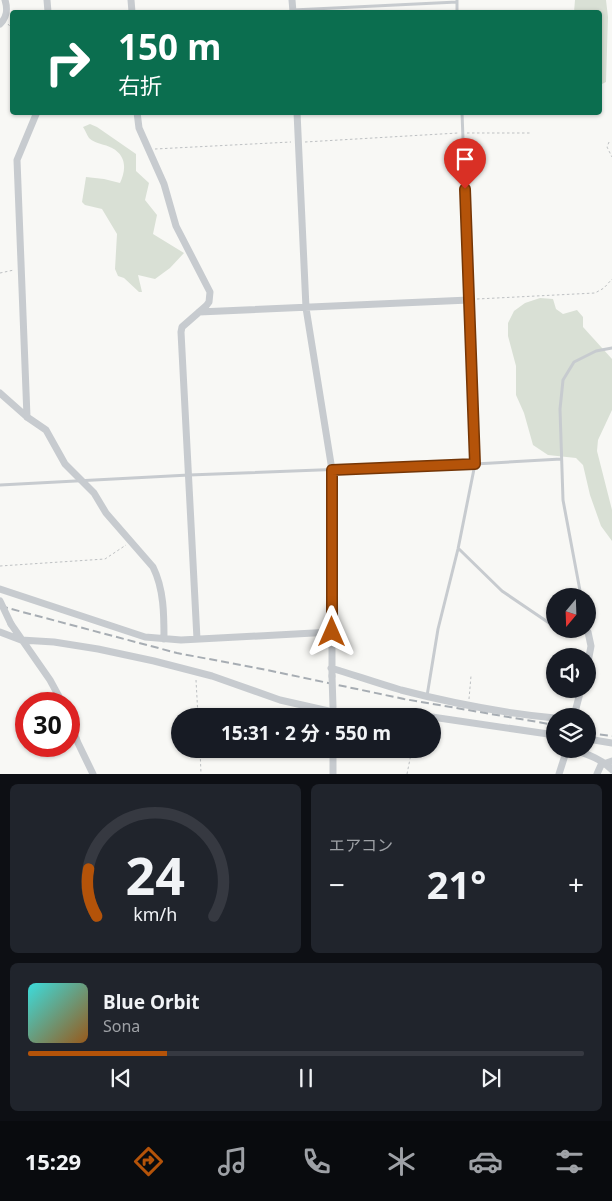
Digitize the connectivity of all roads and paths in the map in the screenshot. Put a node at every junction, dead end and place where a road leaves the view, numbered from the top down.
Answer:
1 (5, 0) edge
2 (457, 1) edge
3 (309, 10) edge
4 (0, 24) edge
5 (36, 115) edge
6 (137, 115) edge
7 (297, 115) edge
8 (462, 115) edge
9 (463, 133) junction
10 (532, 133) dead end
11 (298, 142) junction
12 (609, 142) dead end
13 (149, 150) junction
14 (612, 157) edge
15 (22, 269) junction
16 (0, 273) edge
17 (612, 279) edge
18 (469, 300) junction
19 (306, 308) junction
20 (199, 312) junction
21 (612, 348) edge
22 (0, 393) edge
23 (27, 417) junction
24 (561, 459) junction
25 (475, 464) junction
26 (332, 470) junction
27 (189, 475) junction
28 (84, 481) junction
29 (0, 485) edge
30 (131, 542) junction
31 (458, 549) junction
32 (0, 566) edge
33 (0, 588) edge
34 (580, 588) edge
35 (0, 601) edge
36 (546, 621) edge
37 (0, 632) edge
38 (332, 632) junction
39 (164, 639) junction
40 (197, 639) junction
41 (21, 640) junction
42 (196, 672) junction
43 (332, 672) junction
44 (471, 676) dead end
45 (56, 692) edge
46 (427, 696) junction
47 (469, 705) junction
48 (198, 708) edge
49 (315, 708) edge
50 (333, 708) edge
51 (546, 717) edge
52 (441, 718) edge
53 (546, 734) edge
54 (596, 741) edge
55 (612, 743) edge
56 (80, 748) edge
57 (200, 758) edge
58 (333, 758) edge
59 (410, 758) edge
60 (565, 758) edge
61 (596, 758) edge
62 (609, 762) edge
63 (612, 770) edge
64 (93, 774) edge
65 (201, 774) edge
66 (333, 774) edge
67 (407, 774) edge
68 (559, 774) edge
69 (597, 774) edge

1 - 4 street
2 - 3 lane
5 - 15 street
6 - 13 street
7 - 11 street
8 - 9 lane
9 - 10 path
9 - 11 path
9 - 18 lane
11 - 13 path
11 - 19 street
12 - 14 path
13 - 20 street
15 - 16 path
15 - 23 street
17 - 18 path
18 - 19 street
18 - 25 lane
19 - 20 street
19 - 26 street
20 - 27 street
21 - 24 lane
22 - 23 street
23 - 28 street
24 - 25 lane
24 - 34 lane
25 - 26 lane
25 - 31 lane
26 - 27 lane
26 - 38 street
27 - 28 lane
27 - 40 street
28 - 29 lane
28 - 30 street
30 - 32 path
30 - 39 street
31 - 36 lane
31 - 46 lane
33 - 39 street
35 - 41 street, bridge
37 - 41 street
38 - 40 street
38 - 43 street
39 - 40 street
41 - 42 street
41 - 45 street
42 - 48 path
42 - 49 street
43 - 46 street
43 - 50 street, bridge
44 - 47 path
46 - 47 street
47 - 51 street
52 - 53 street
54 - 55 street
56 - 64 street
57 - 65 path
58 - 66 street
59 - 67 path
60 - 68 street
61 - 62 street
62 - 63 street
62 - 69 street

